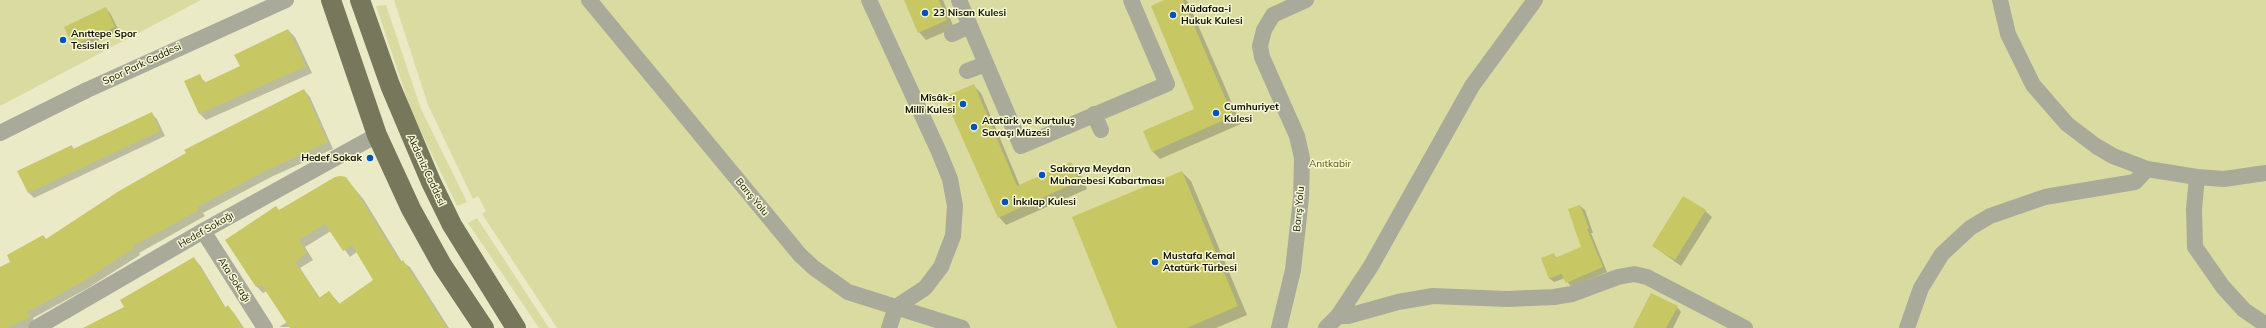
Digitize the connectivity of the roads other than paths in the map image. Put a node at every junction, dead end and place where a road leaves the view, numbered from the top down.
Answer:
1 (286, 0) edge
2 (332, 0) edge
3 (360, 0) edge
4 (589, 0) edge
5 (869, 0) edge
6 (959, 0) edge
7 (1131, 0) edge
8 (1306, 0) edge
9 (1535, 0) edge
10 (2000, 0) edge
11 (970, 26) junction
12 (952, 34) dead end
13 (986, 64) junction
14 (967, 71) dead end
15 (1094, 114) junction
16 (1101, 130) dead end
17 (0, 133) edge
18 (377, 135) junction
19 (2147, 168) junction
20 (2266, 173) edge
21 (2197, 177) junction
22 (203, 231) junction
23 (896, 307) junction
24 (1338, 316) junction
25 (53, 324) edge
26 (2266, 325) edge
27 (36, 328) edge
28 (265, 328) edge
29 (484, 328) edge
30 (516, 328) edge
31 (889, 328) edge
32 (962, 328) edge
33 (1279, 328) edge
34 (1326, 328) edge
35 (1745, 328) edge
36 (1907, 328) edge

1 - 17 street, Spor Park Caddesi
2 - 18 main road
3 - 30 main road, Akdeniz Caddesi
4 - 23 street, Barış Yolu
5 - 23 street
6 - 11 street
7 - 15 street
8 - 33 street, Barış Yolu
9 - 24 street
10 - 19 street
11 - 12 street
11 - 13 street
13 - 14 street
13 - 15 street
15 - 16 street
18 - 22 street, Hedef Sokağı
18 - 29 main road
19 - 21 street
19 - 36 street
20 - 21 street
21 - 26 street
22 - 25 street, Hedef Sokağı
22 - 28 street, Ata Sokağı
23 - 31 street
23 - 32 street, Barış Yolu
24 - 34 street
24 - 35 street
25 - 27 street, Hedef Sokağı

